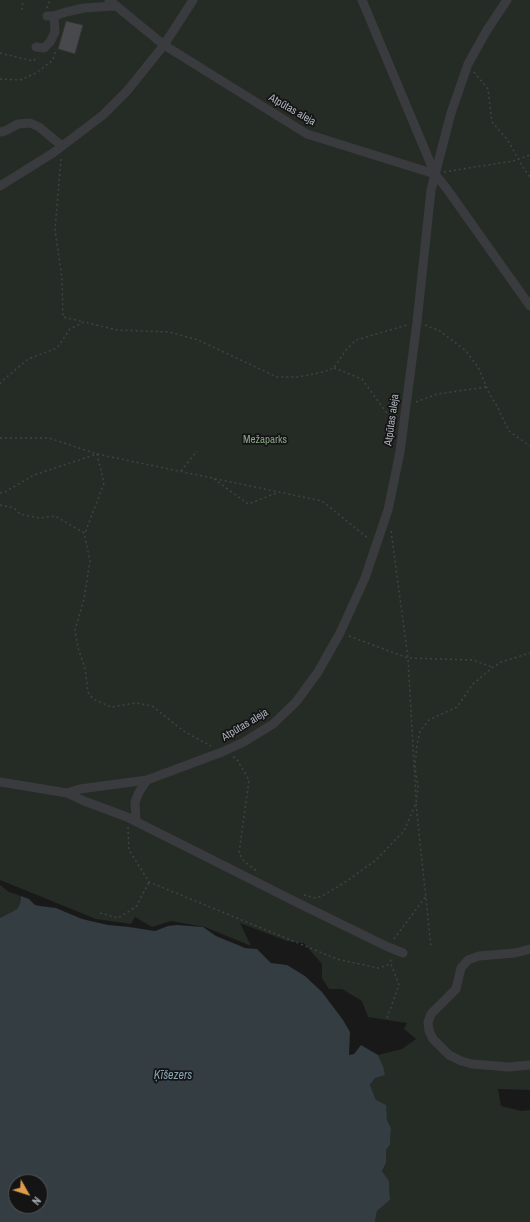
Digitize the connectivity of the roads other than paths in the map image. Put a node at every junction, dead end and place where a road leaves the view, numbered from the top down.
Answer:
1 (193, 0) edge
2 (362, 0) edge
3 (507, 0) edge
4 (112, 3) edge
5 (164, 45) junction
6 (40, 47) road end
7 (0, 132) edge
8 (62, 146) junction
9 (434, 174) junction
10 (0, 186) edge
11 (530, 306) edge
12 (147, 780) junction
13 (0, 782) edge
14 (67, 793) junction
15 (132, 819) junction
16 (530, 949) edge
17 (403, 953) dead end
18 (530, 1065) edge

1 - 5 street
2 - 9 street
3 - 9 street
4 - 5 street, Atpūtas aleja
4 - 6 street
5 - 8 street
5 - 9 street, Atpūtas aleja
7 - 8 street
8 - 10 street
9 - 11 street
9 - 12 street, Atpūtas aleja
12 - 14 street, Atpūtas aleja
12 - 15 street
13 - 14 street, Atpūtas aleja
14 - 15 street
15 - 17 street
16 - 18 street

